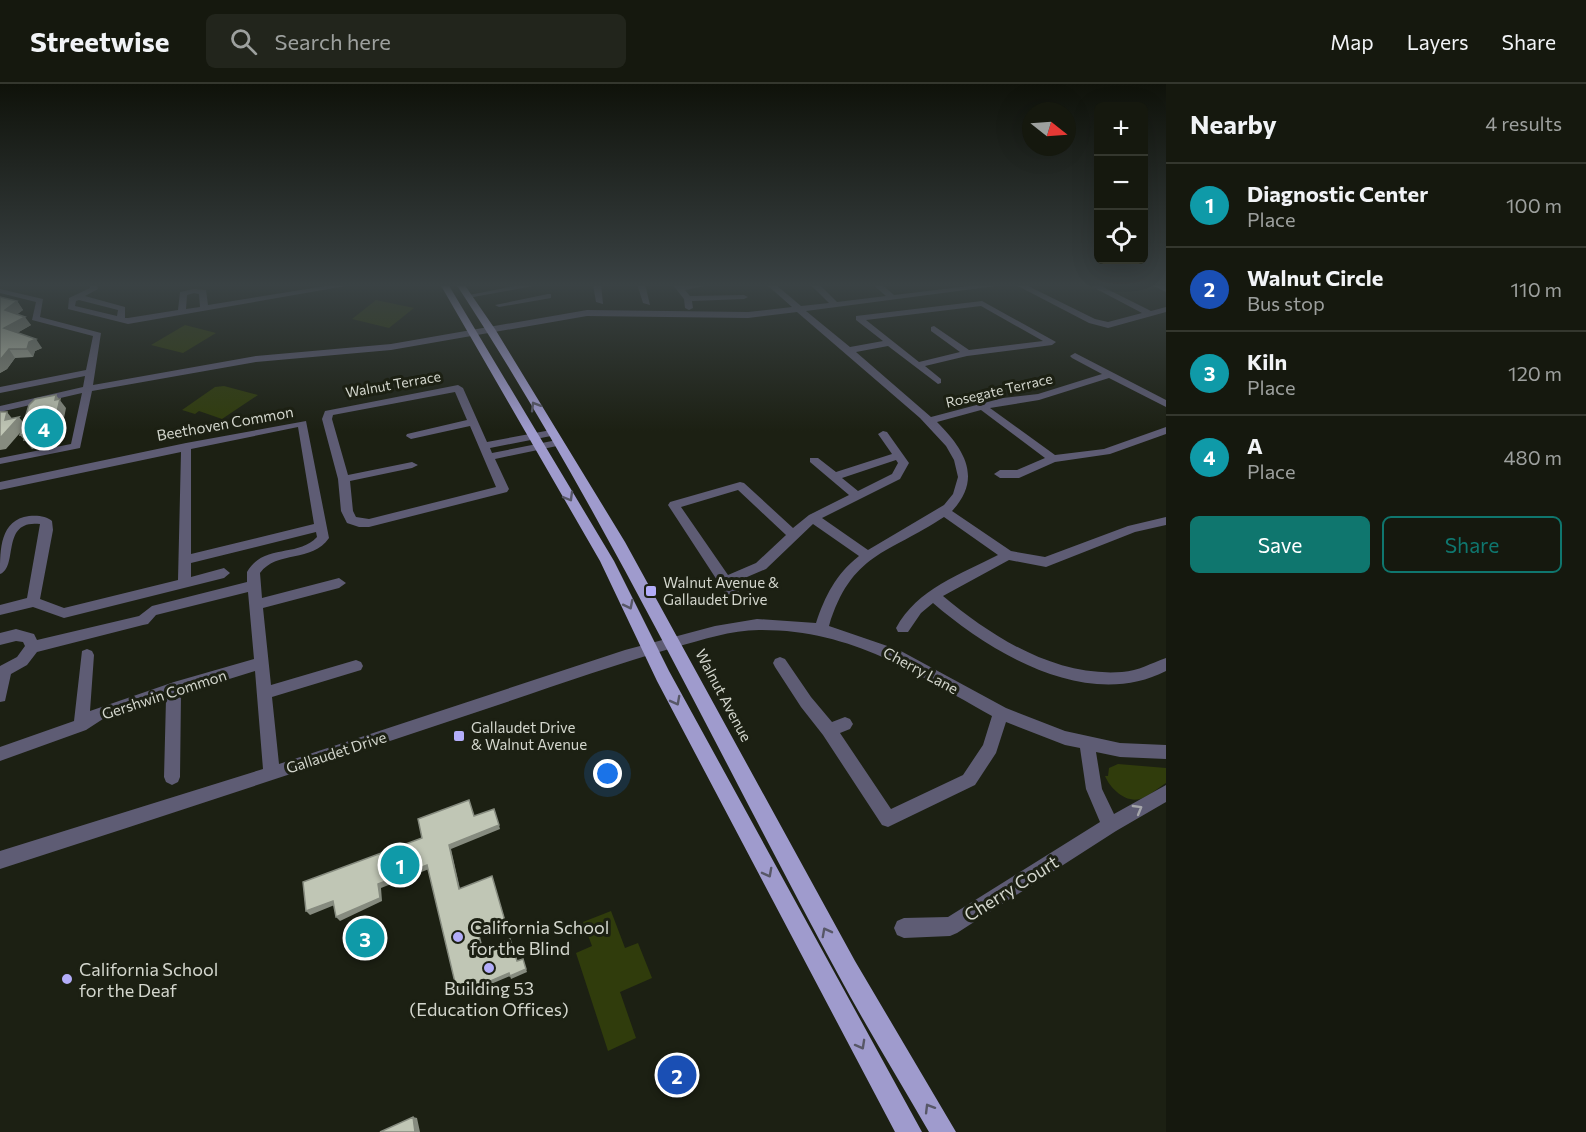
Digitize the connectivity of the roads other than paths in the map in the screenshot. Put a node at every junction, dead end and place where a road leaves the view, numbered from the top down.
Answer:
1 (90, 333) edge
2 (469, 333) edge
3 (475, 333) edge
4 (492, 333) edge
5 (829, 333) edge
6 (876, 333) edge
7 (939, 333) edge
8 (1036, 333) edge
9 (888, 343) junction
10 (850, 350) junction
11 (967, 353) junction
12 (1075, 356) dead end
13 (917, 365) junction
14 (90, 372) junction
15 (1109, 375) junction
16 (938, 381) dead end
17 (87, 389) junction
18 (0, 390) edge
19 (1166, 404) edge
20 (984, 408) junction
21 (0, 409) edge
22 (929, 421) junction
23 (473, 422) junction
24 (1166, 430) edge
25 (883, 434) dead end
26 (411, 436) dead end
27 (554, 438) junction
28 (537, 441) junction
29 (186, 446) junction
30 (485, 446) junction
31 (900, 455) junction
32 (490, 457) junction
33 (1053, 459) junction
34 (814, 460) dead end
35 (0, 461) edge
36 (412, 465) dead end
37 (1000, 474) dead end
38 (833, 477) junction
39 (344, 479) junction
40 (0, 486) edge
41 (857, 496) junction
42 (945, 512) junction
43 (813, 519) junction
44 (1166, 521) edge
45 (321, 527) junction
46 (793, 535) junction
47 (866, 555) junction
48 (1008, 555) junction
49 (184, 560) junction
50 (0, 569) edge
51 (224, 573) dead end
52 (725, 581) junction
53 (184, 583) junction
54 (339, 583) dead end
55 (255, 585) junction
56 (933, 595) junction
57 (735, 596) dead end
58 (33, 602) junction
59 (256, 605) junction
60 (0, 610) edge
61 (903, 628) dead end
62 (821, 629) junction
63 (0, 639) edge
64 (671, 643) junction
65 (32, 647) junction
66 (650, 649) junction
67 (87, 655) dead end
68 (262, 663) junction
69 (780, 663) dead end
70 (1166, 663) edge
71 (356, 666) dead end
72 (2, 673) edge
73 (174, 688) junction
74 (265, 693) junction
75 (0, 696) edge
76 (1001, 712) junction
77 (81, 725) junction
78 (1087, 744) junction
79 (1166, 752) edge
80 (0, 754) edge
81 (272, 774) junction
82 (172, 777) dead end
83 (1166, 793) edge
84 (1110, 825) junction
85 (0, 860) edge
86 (904, 928) dead end
87 (909, 1132) edge
88 (943, 1132) edge

1 - 14 street
2 - 17 street
3 - 28 main road
27 -> 4 main road, Walnut Avenue
5 - 10 street
6 - 9 street
7 - 11 street
8 - 11 street
9 - 10 street
9 - 13 street
10 - 22 street
11 - 13 street
12 - 15 street
13 - 16 street
14 - 17 street
14 - 18 street
15 - 19 street
15 - 20 street, Rosegate Terrace
17 - 21 street
17 - 35 street
20 - 22 street, Rosegate Terrace
20 - 33 street
22 - 42 street
23 - 26 street
23 - 30 street, Walnut Terrace
23 - 39 street, Walnut Terrace
24 - 33 street
25 - 31 street
27 - 28 street
27 - 64 main road, Walnut Avenue
28 - 30 street
28 - 32 street
28 -> 66 main road
29 - 40 street, Beethoven Common
29 - 45 street, Beethoven Common
29 - 49 street
30 - 32 street, Walnut Terrace
31 - 38 street
31 - 41 street
32 - 39 street, Walnut Terrace
33 - 37 street
34 - 38 street
36 - 39 street
38 - 41 street
41 - 43 street
42 - 47 street
42 - 48 street
43 - 46 street
43 - 47 street
44 - 48 street
45 - 49 street
45 - 55 street
46 - 52 street
46 - 52 street
47 - 62 street
48 - 56 street
49 - 53 street
50 - 58 street
51 - 53 street
52 - 57 street
53 - 58 street
54 - 59 street
55 - 59 street
55 - 65 street
56 - 61 street
56 - 70 street
58 - 60 street
59 - 68 street
62 - 64 street, Cherry Lane
62 - 76 street, Cherry Lane
63 - 65 street
64 - 66 street, Gallaudet Drive
88 -> 64 main road, Walnut Avenue
65 - 72 street
66 - 81 street, Gallaudet Drive
66 -> 87 main road
67 - 77 street
68 - 73 street, Gershwin Common
68 - 74 street
69 - 76 street
71 - 74 street
72 - 75 street
73 - 77 street, Gershwin Common
73 - 82 street
74 - 81 street
76 - 78 street, Cherry Lane
77 - 80 street, Gershwin Common
78 - 79 street, Cherry Lane
78 - 84 street
81 - 85 street, Gallaudet Drive
84 -> 83 street, Cherry Court
84 - 86 street, Cherry Court

